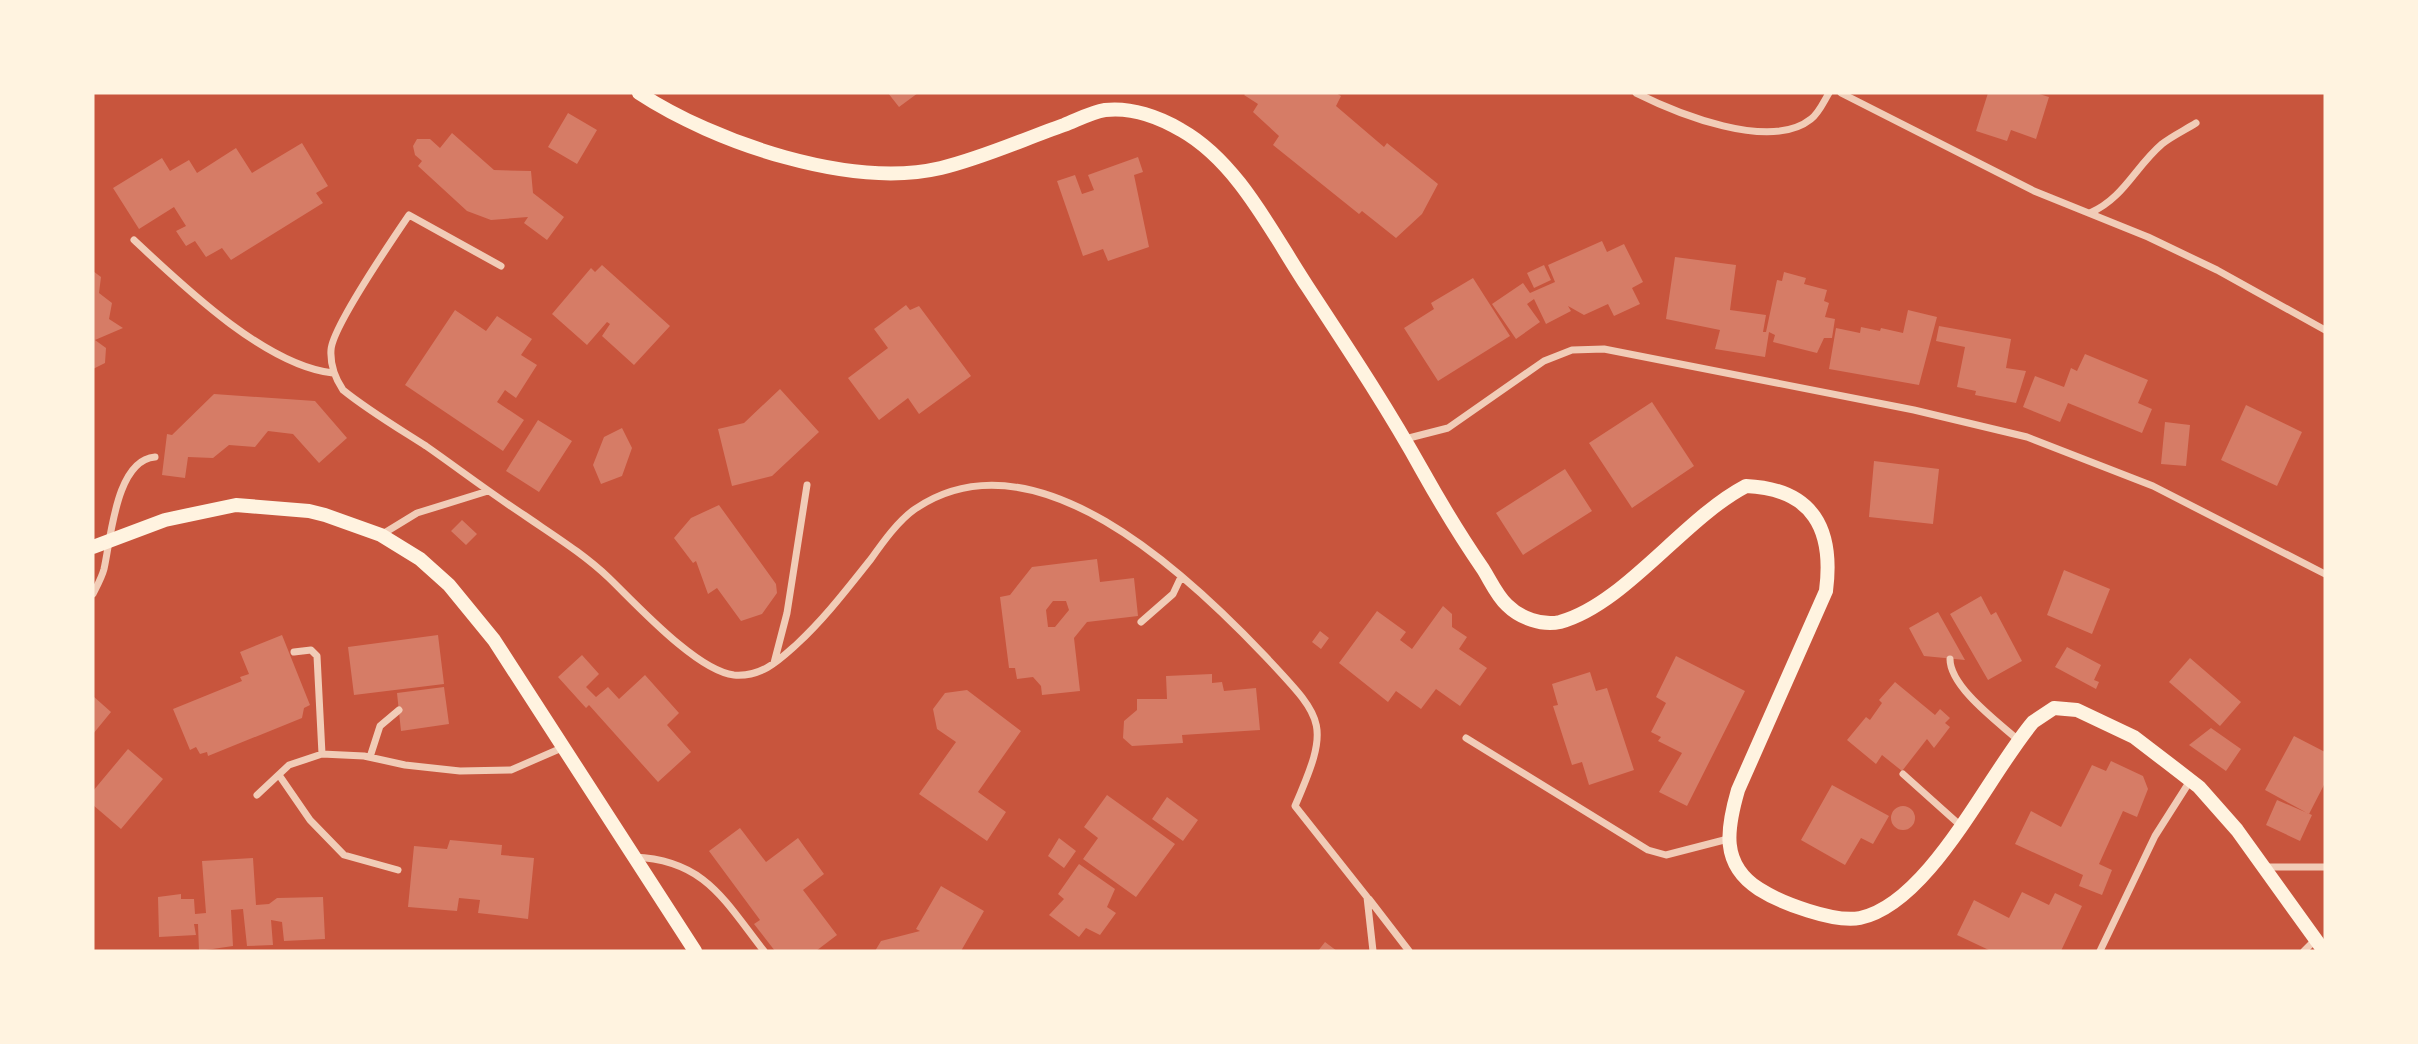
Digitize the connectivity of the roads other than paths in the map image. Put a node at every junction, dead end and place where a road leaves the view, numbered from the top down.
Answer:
1 (639, 93) edge
2 (1636, 93) edge
3 (1829, 93) edge
4 (1841, 93) edge
5 (2196, 123) dead end
6 (2090, 213) junction
7 (134, 240) dead end
8 (501, 266) dead end
9 (2325, 330) edge
10 (333, 373) junction
11 (1405, 439) junction
12 (155, 457) dead end
13 (807, 485) dead end
14 (488, 491) junction
15 (381, 535) junction
16 (108, 540) junction
17 (93, 547) edge
18 (2325, 574) edge
19 (1181, 577) junction
20 (93, 594) edge
21 (1142, 622) dead end
22 (294, 652) dead end
23 (1950, 659) dead end
24 (774, 664) junction
25 (399, 710) dead end
26 (1466, 738) dead end
27 (2018, 740) junction
28 (564, 747) junction
29 (322, 754) junction
30 (370, 757) junction
31 (1903, 774) dead end
32 (279, 775) junction
33 (2190, 780) junction
34 (257, 795) dead end
35 (1961, 826) junction
36 (1728, 839) junction
37 (633, 857) junction
38 (2264, 867) junction
39 (2325, 867) edge
40 (398, 870) dead end
41 (1367, 897) junction
42 (2320, 945) edge
43 (695, 951) edge
44 (764, 951) edge
45 (1373, 951) edge
46 (1409, 951) edge
47 (2100, 951) edge
48 (2304, 951) edge

1 - 11 main road
2 - 3 street
4 - 6 street
5 - 6 street
6 - 9 street
7 - 10 street
8 - 10 street
10 - 14 street
11 - 18 street
11 - 36 main road
12 - 16 street
13 - 24 street
14 - 15 street
14 - 24 street
15 - 16 main road
15 - 28 main road
16 - 17 main road
16 - 20 street
19 - 21 street
19 - 24 street
19 - 41 street
22 - 29 street
23 - 27 street
25 - 30 street
26 - 36 street
27 - 33 main road
27 - 35 main road
28 - 30 street
28 - 37 main road
29 - 30 street
29 - 32 street
31 - 35 street
32 - 34 street
32 - 40 street
33 - 38 main road
33 - 47 street
35 - 36 main road
37 - 43 main road
37 - 44 street
38 - 39 street
38 - 42 main road
41 - 45 street
41 - 46 street
42 - 48 street

